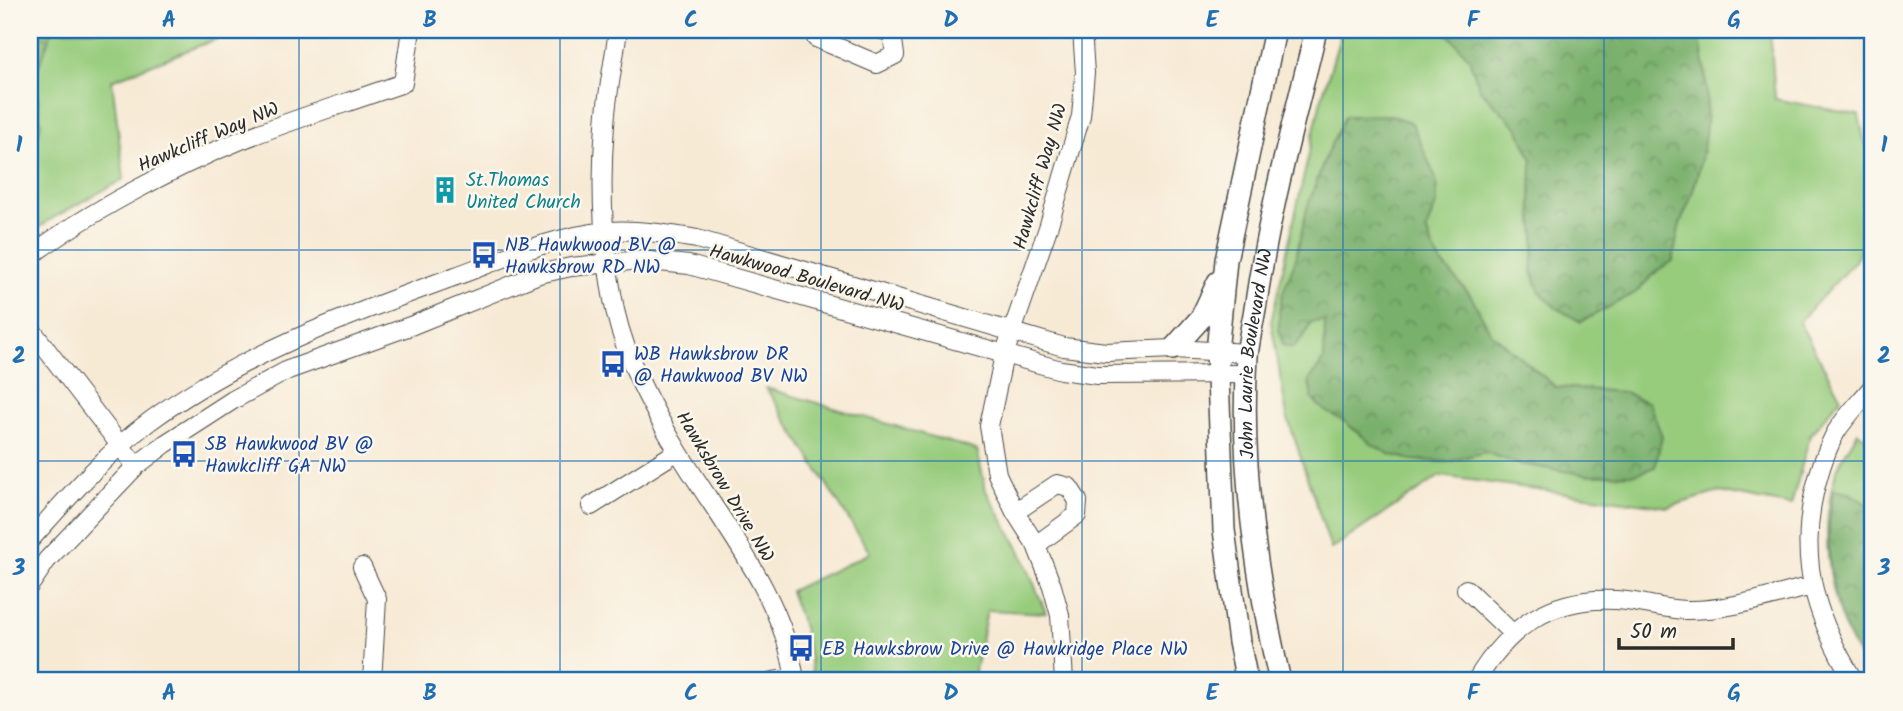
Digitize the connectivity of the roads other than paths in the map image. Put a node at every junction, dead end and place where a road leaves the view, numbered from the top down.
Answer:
1 (411, 30) edge
2 (618, 30) edge
3 (816, 30) edge
4 (882, 30) edge
5 (1082, 30) edge
6 (1275, 30) edge
7 (1316, 30) edge
8 (606, 232) junction
9 (30, 256) edge
10 (1226, 260) junction
11 (608, 262) junction
12 (30, 328) edge
13 (1013, 331) junction
14 (1172, 349) junction
15 (1217, 352) junction
16 (1248, 353) junction
17 (1004, 355) junction
18 (1218, 374) junction
19 (1247, 374) junction
20 (1873, 386) edge
21 (120, 445) junction
22 (678, 451) junction
23 (136, 466) junction
24 (591, 506) dead end
25 (1015, 512) junction
26 (30, 540) edge
27 (1036, 545) junction
28 (362, 566) dead end
29 (30, 584) edge
30 (1812, 586) junction
31 (1466, 589) dead end
32 (1513, 633) junction
33 (795, 679) edge
34 (372, 681) edge
35 (773, 681) edge
36 (1064, 681) edge
37 (1247, 681) edge
38 (1280, 681) edge
39 (1476, 681) edge
40 (1854, 681) edge

1 - 9 street, Hawkcliff Way NW
2 - 8 street, Hawksbrow Drive NW
3 - 4 street
5 - 13 street, Hawkcliff Way NW
6 - 10 main road, John Laurie Boulevard NW
7 - 16 main road, John Laurie Boulevard NW
8 - 11 street, Hawksbrow Drive NW
8 - 13 street, Hawkwood Boulevard NW
8 - 21 street, Hawkwood Boulevard NW
10 - 14 main road
10 - 15 main road, John Laurie Boulevard NW
11 - 17 street, Hawkwood Boulevard NW
11 - 22 street, Hawksbrow Drive NW
11 - 23 street, Hawkwood Boulevard NW
12 - 21 street
13 - 14 street, Hawkwood Boulevard NW
13 - 17 street, Hawkcliff Way NW
14 - 15 street, Hawkwood Boulevard NW
15 - 16 street, Hawkwood Boulevard NW
15 - 18 main road, John Laurie Boulevard NW
16 - 19 main road, John Laurie Boulevard NW
17 - 18 street, Hawkwood Boulevard NW
17 - 25 street, Hawkcliff Way NW
18 - 19 street, Hawkwood Boulevard NW
18 - 37 main road, John Laurie Boulevard NW
19 - 38 main road, John Laurie Boulevard NW
20 - 30 street
21 - 23 street
21 - 26 street, Hawkwood Boulevard NW
22 - 24 street
22 - 33 street, Hawksbrow Drive NW
23 - 29 street, Hawkwood Boulevard NW
25 - 27 street, Hawkcliff Way NW
25 - 27 street
27 - 36 street, Hawkcliff Way NW
28 - 34 street
30 - 32 street
30 - 40 street
31 - 32 street
32 - 39 street
33 - 35 street

